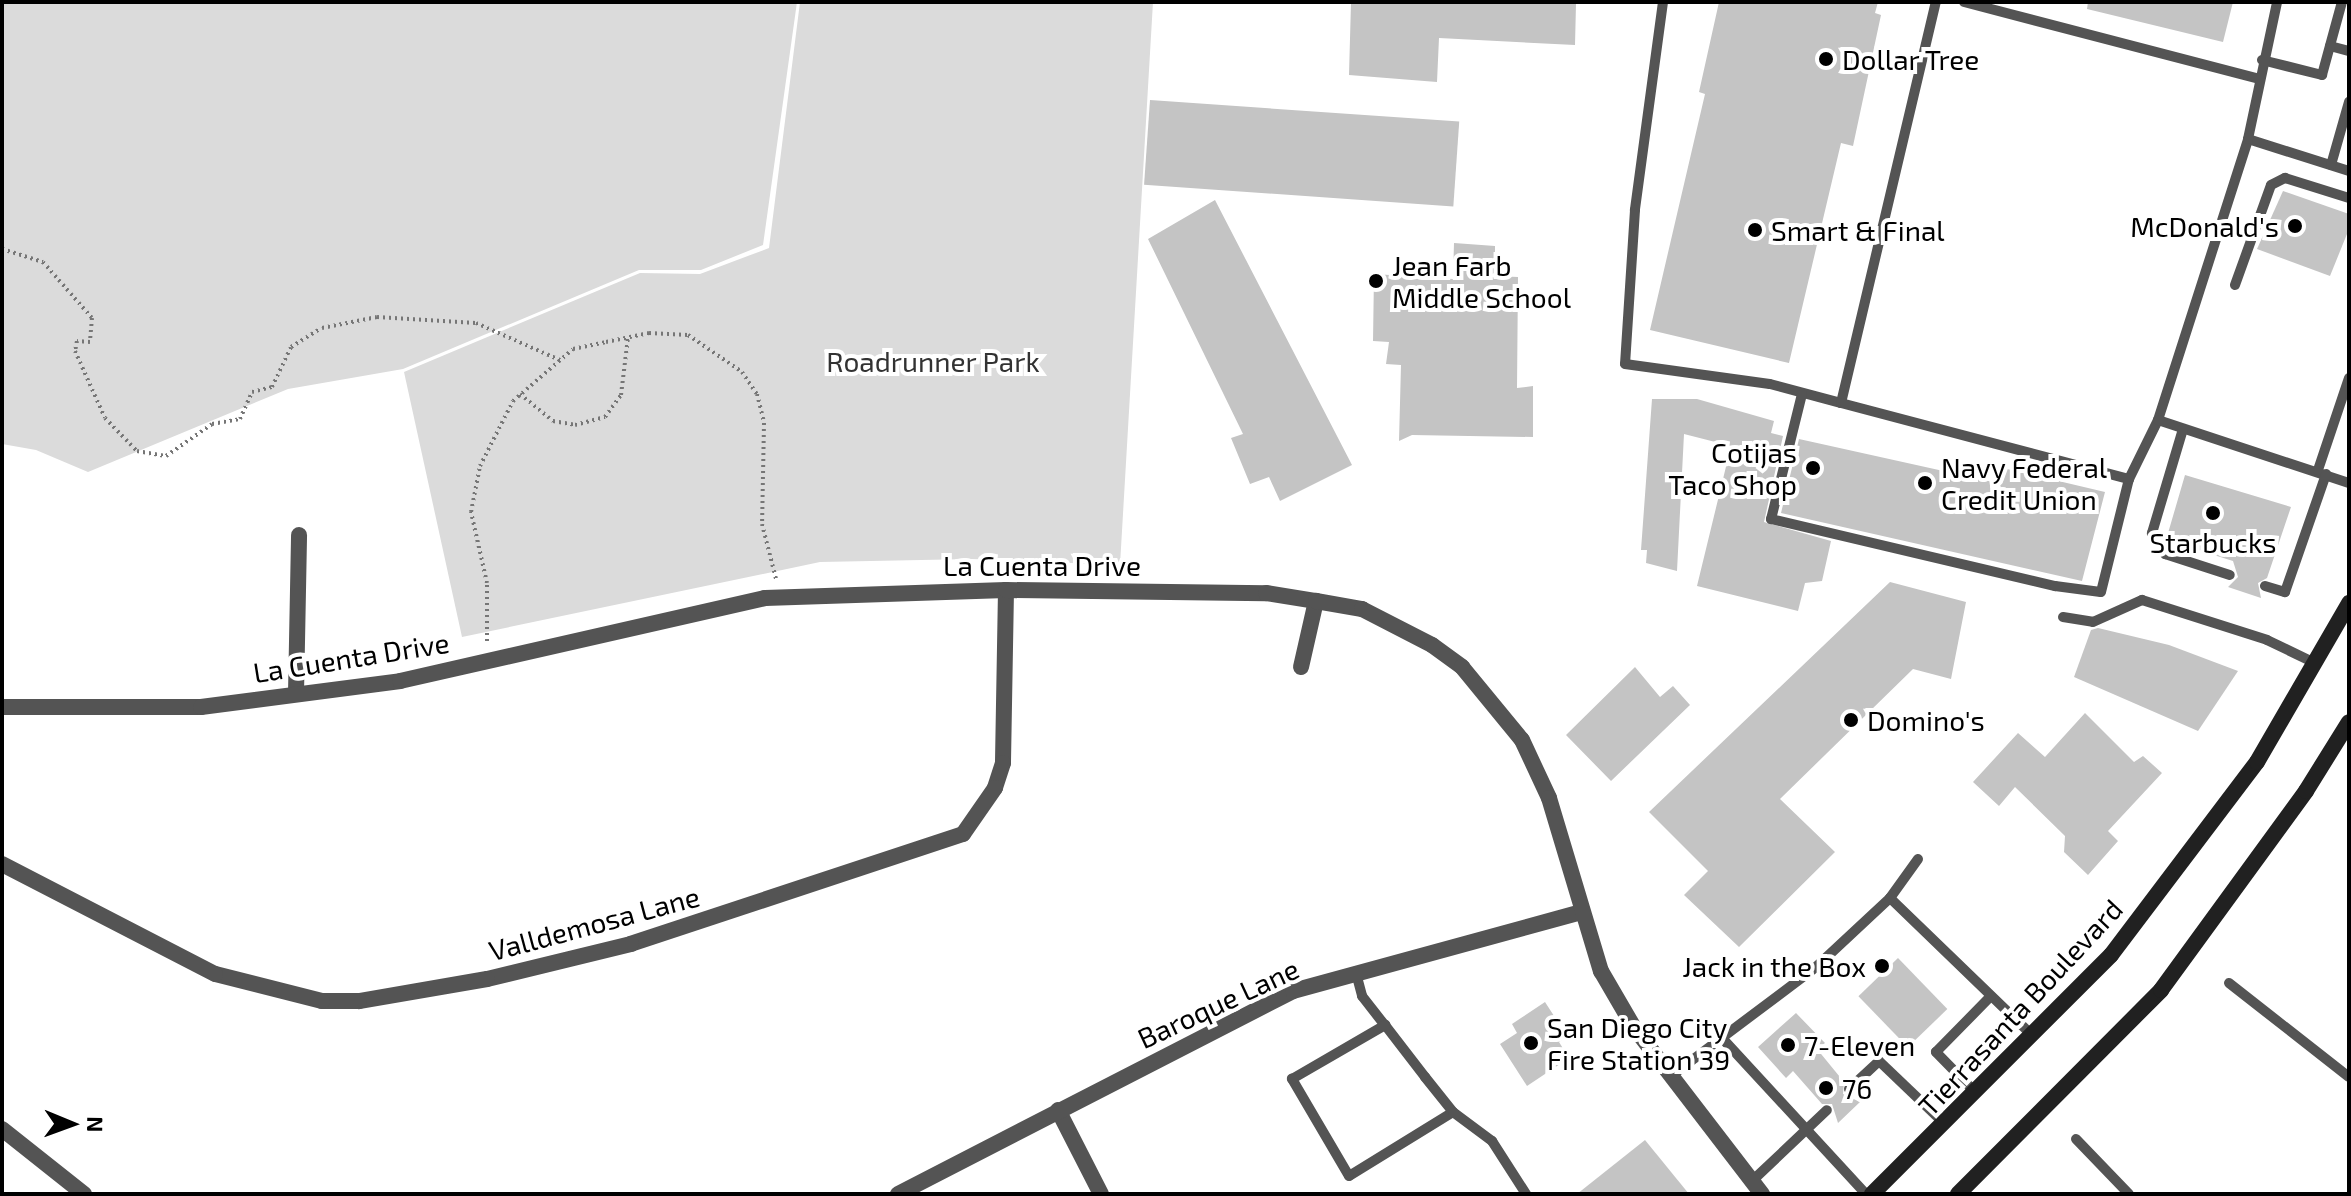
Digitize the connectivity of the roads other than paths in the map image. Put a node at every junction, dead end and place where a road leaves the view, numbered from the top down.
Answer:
1 (1663, 2) edge
2 (1936, 2) edge
3 (1964, 2) edge
4 (2277, 2) edge
5 (2342, 2) edge
6 (2330, 46) junction
7 (2349, 51) edge
8 (2262, 60) junction
9 (2259, 79) junction
10 (2349, 102) edge
11 (2345, 127) edge
12 (2248, 139) junction
13 (2331, 165) junction
14 (2349, 171) edge
15 (2349, 198) edge
16 (2235, 285) dead end
17 (2349, 378) edge
18 (1802, 394) junction
19 (1841, 403) junction
20 (2158, 420) junction
21 (2183, 429) junction
22 (2322, 472) junction
23 (2129, 479) junction
24 (2349, 483) edge
25 (299, 535) dead end
26 (2230, 575) dead end
27 (2265, 586) dead end
28 (1006, 590) junction
29 (1316, 601) junction
30 (2349, 603) edge
31 (2063, 617) dead end
32 (2315, 663) junction
33 (1301, 667) dead end
34 (296, 694) junction
35 (2, 707) edge
36 (2349, 722) edge
37 (1918, 859) dead end
38 (2, 864) edge
39 (1890, 898) junction
40 (1582, 912) junction
41 (1356, 973) junction
42 (2229, 983) dead end
43 (1991, 996) junction
44 (1385, 1025) junction
45 (2031, 1034) junction
46 (1722, 1038) junction
47 (1671, 1076) junction
48 (2349, 1077) edge
49 (1849, 1089) dead end
50 (1975, 1092) junction
51 (1058, 1110) junction
52 (1827, 1110) dead end
53 (1453, 1112) junction
54 (1945, 1124) junction
55 (2, 1129) edge
56 (1806, 1129) junction
57 (2076, 1139) dead end
58 (1757, 1187) edge
59 (903, 1193) edge
60 (84, 1194) edge
61 (1101, 1194) edge
62 (1526, 1194) edge
63 (1869, 1194) edge
64 (1958, 1194) edge
65 (2129, 1194) edge

1 - 18 lane
2 - 19 lane
3 - 9 lane
4 - 8 lane
5 - 6 lane
6 - 7 lane
6 - 8 lane
8 - 9 lane
9 - 12 lane
10 - 11 lane
11 - 13 lane
12 - 13 lane
12 - 20 lane
13 - 14 lane
15 - 16 lane
17 - 22 lane
18 - 19 lane
18 - 23 lane
19 - 23 lane
20 - 21 lane
20 - 23 lane
21 - 22 lane
21 - 26 lane
22 - 24 lane
22 - 27 lane
25 - 34 street
28 - 29 street, La Cuenta Drive
28 - 34 street, La Cuenta Drive
28 - 38 street, Valldemosa Lane
29 - 33 street
29 - 40 street, La Cuenta Drive
30 - 32 main road, Tierrasanta Boulevard
31 - 32 lane
32 - 45 main road, Tierrasanta Boulevard
34 - 35 street, La Cuenta Drive
36 - 64 main road
37 - 39 lane
39 - 43 lane
39 - 46 lane
40 - 41 street, Baroque Lane
40 - 47 street, La Cuenta Drive
41 - 44 lane
41 - 51 street, Baroque Lane
42 - 48 lane
43 - 45 lane
43 - 50 lane
44 - 53 lane
44 - 53 lane
45 - 50 main road, Tierrasanta Boulevard
46 - 47 lane
46 - 56 lane
47 - 58 street, La Cuenta Drive
49 - 54 lane
50 - 54 main road, Tierrasanta Boulevard
51 - 59 street, Baroque Lane
51 - 61 street
52 - 56 lane
53 - 62 lane
54 - 63 main road, Tierrasanta Boulevard
55 - 60 street
56 - 58 lane
56 - 63 lane
57 - 65 lane

